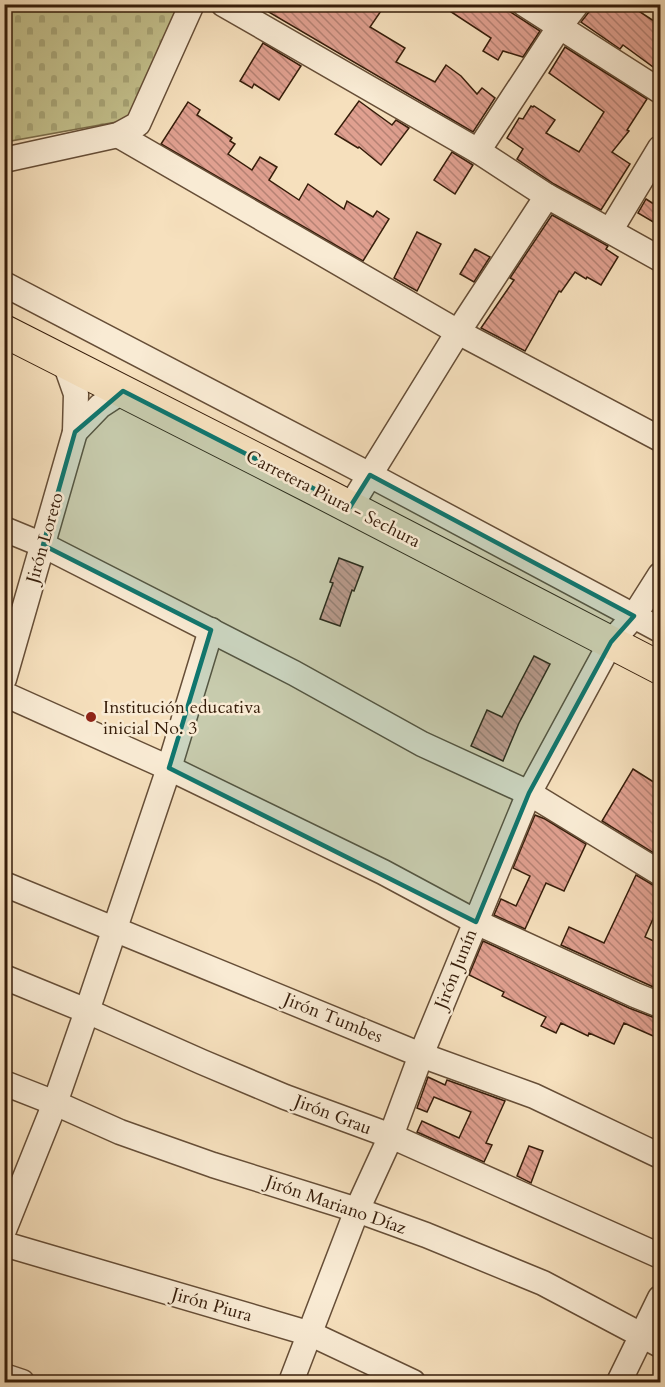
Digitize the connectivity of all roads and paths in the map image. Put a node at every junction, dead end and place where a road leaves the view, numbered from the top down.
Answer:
1 (222, 4) edge
2 (524, 4) edge
3 (577, 4) edge
4 (187, 14) edge
5 (560, 26) junction
6 (660, 91) edge
7 (118, 135) junction
8 (660, 148) edge
9 (478, 151) junction
10 (4, 160) edge
11 (547, 196) junction
12 (610, 231) junction
13 (660, 259) edge
14 (4, 284) edge
15 (4, 331) edge
16 (458, 332) junction
17 (64, 360) junction
18 (123, 391) junction
19 (75, 432) junction
20 (660, 439) edge
21 (370, 475) junction
22 (350, 507) junction
23 (4, 529) edge
24 (43, 545) junction
25 (660, 576) edge
26 (634, 616) junction
27 (211, 630) junction
28 (660, 630) edge
29 (611, 642) junction
30 (660, 668) edge
31 (4, 680) edge
32 (4, 694) edge
33 (169, 768) junction
34 (529, 793) junction
35 (660, 873) edge
36 (4, 884) edge
37 (476, 922) junction
38 (114, 929) junction
39 (4, 977) edge
40 (660, 1005) edge
41 (87, 1011) junction
42 (422, 1054) junction
43 (4, 1083) edge
44 (55, 1103) junction
45 (391, 1137) junction
46 (660, 1156) edge
47 (357, 1210) junction
48 (4, 1230) edge
49 (4, 1244) edge
50 (660, 1256) edge
51 (660, 1298) edge
52 (311, 1334) junction
53 (652, 1340) edge
54 (4, 1376) edge
55 (22, 1383) edge
56 (291, 1383) edge
57 (413, 1383) edge
58 (619, 1383) edge

1 - 4 street
1 - 9 street
2 - 5 street
3 - 5 street
4 - 7 street
5 - 6 street
5 - 9 street
7 - 10 street
7 - 16 street
8 - 12 street
9 - 11 street
11 - 12 street
11 - 16 street
12 - 13 street
14 - 21 street
15 - 17 main road, Carretera Piura - Sechura
16 - 20 street
16 - 21 street
17 - 18 main road, Carretera Piura - Sechura
17 - 19 street, Jirón Loreto
18 - 19 street, Jirón Loreto
18 - 22 main road, Carretera Piura - Sechura
19 - 24 street, Jirón Loreto
21 - 22 street
21 - 26 street
22 - 29 main road, Carretera Piura - Sechura
23 - 24 street
24 - 27 street
24 - 31 street, Jirón Loreto
25 - 26 street, Jirón Junín
26 - 28 street
26 - 29 street, Jirón Junín
27 - 33 street
27 - 34 street
29 - 30 main road, Carretera Piura - Sechura
29 - 34 street, Jirón Junín
32 - 33 street
33 - 37 street
33 - 38 street
34 - 35 street
34 - 37 street, Jirón Junín
36 - 38 street, Jirón Tumbes
37 - 40 street
37 - 42 street, Jirón Junín
38 - 41 street
38 - 42 street, Jirón Tumbes
39 - 41 street, Jirón Grau
41 - 44 street
41 - 45 street, Jirón Grau
42 - 45 street, Jirón Junín
42 - 46 street, Jirón Tumbes
43 - 44 street, Jirón Mariano Díaz
44 - 47 street, Jirón Mariano Díaz
44 - 48 street
45 - 47 street, Jirón Junín
45 - 50 street, Jirón Grau
47 - 52 street, Jirón Junín
47 - 53 street, Jirón Mariano Díaz
49 - 52 street, Jirón Piura
51 - 53 street
52 - 56 street, Jirón Junín
52 - 57 street, Jirón Piura
53 - 58 street
54 - 55 street

